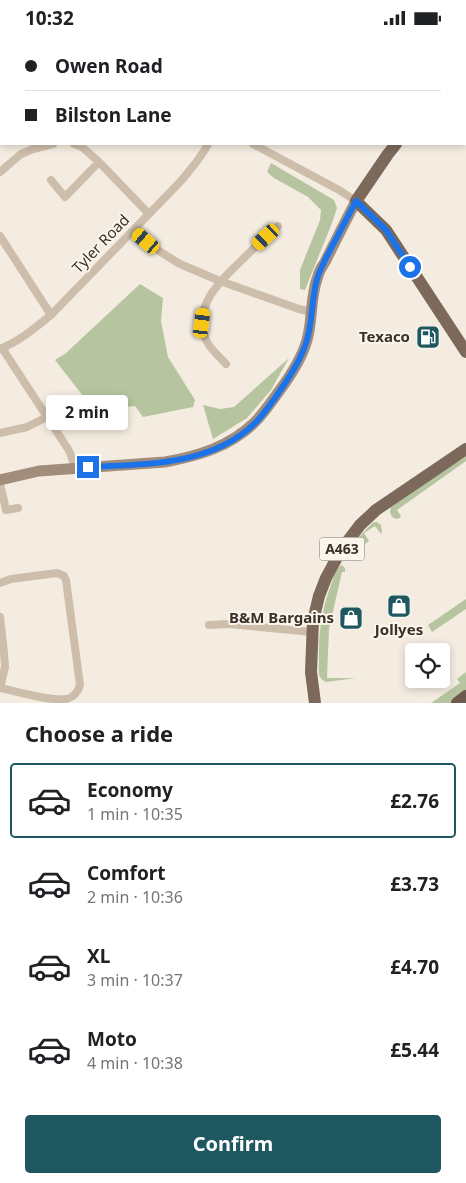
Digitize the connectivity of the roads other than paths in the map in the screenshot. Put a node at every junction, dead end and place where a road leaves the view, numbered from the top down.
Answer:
1 (49, 145) edge
2 (77, 145) edge
3 (208, 145) edge
4 (255, 145) edge
5 (273, 145) edge
6 (395, 145) edge
7 (269, 152) junction
8 (98, 162) junction
9 (0, 172) edge
10 (50, 180) dead end
11 (356, 201) junction
12 (149, 214) junction
13 (278, 226) dead end
14 (134, 230) junction
15 (0, 236) edge
16 (220, 281) junction
17 (312, 312) junction
18 (51, 315) junction
19 (1, 348) edge
20 (466, 352) edge
21 (226, 364) dead end
22 (47, 417) junction
23 (0, 433) edge
24 (466, 449) edge
25 (75, 468) junction
26 (0, 482) edge
27 (18, 508) dead end
28 (3, 511) edge
29 (0, 583) edge
30 (0, 617) edge
31 (210, 625) dead end
32 (312, 632) junction
33 (0, 688) edge
34 (466, 696) edge
35 (315, 703) edge
36 (457, 703) edge

1 - 9 street
2 - 8 street
3 - 12 street, Tyler Road
4 - 7 street
5 - 7 street
6 - 11 main road
7 - 11 street
8 - 10 street
8 - 12 street
11 - 17 main road
11 - 20 main road
12 - 14 street, Tyler Road
13 - 16 street
14 - 16 street
14 - 18 street, Tyler Road
15 - 18 street
16 - 17 street
16 - 21 street
17 - 25 main road
18 - 19 street, Tyler Road
19 - 22 street
22 - 23 street
22 - 25 street
24 - 32 main road, A463
25 - 26 main road
26 - 28 street
27 - 28 street
29 - 33 street
30 - 33 street
31 - 32 street
32 - 35 main road, A463
34 - 36 highway

